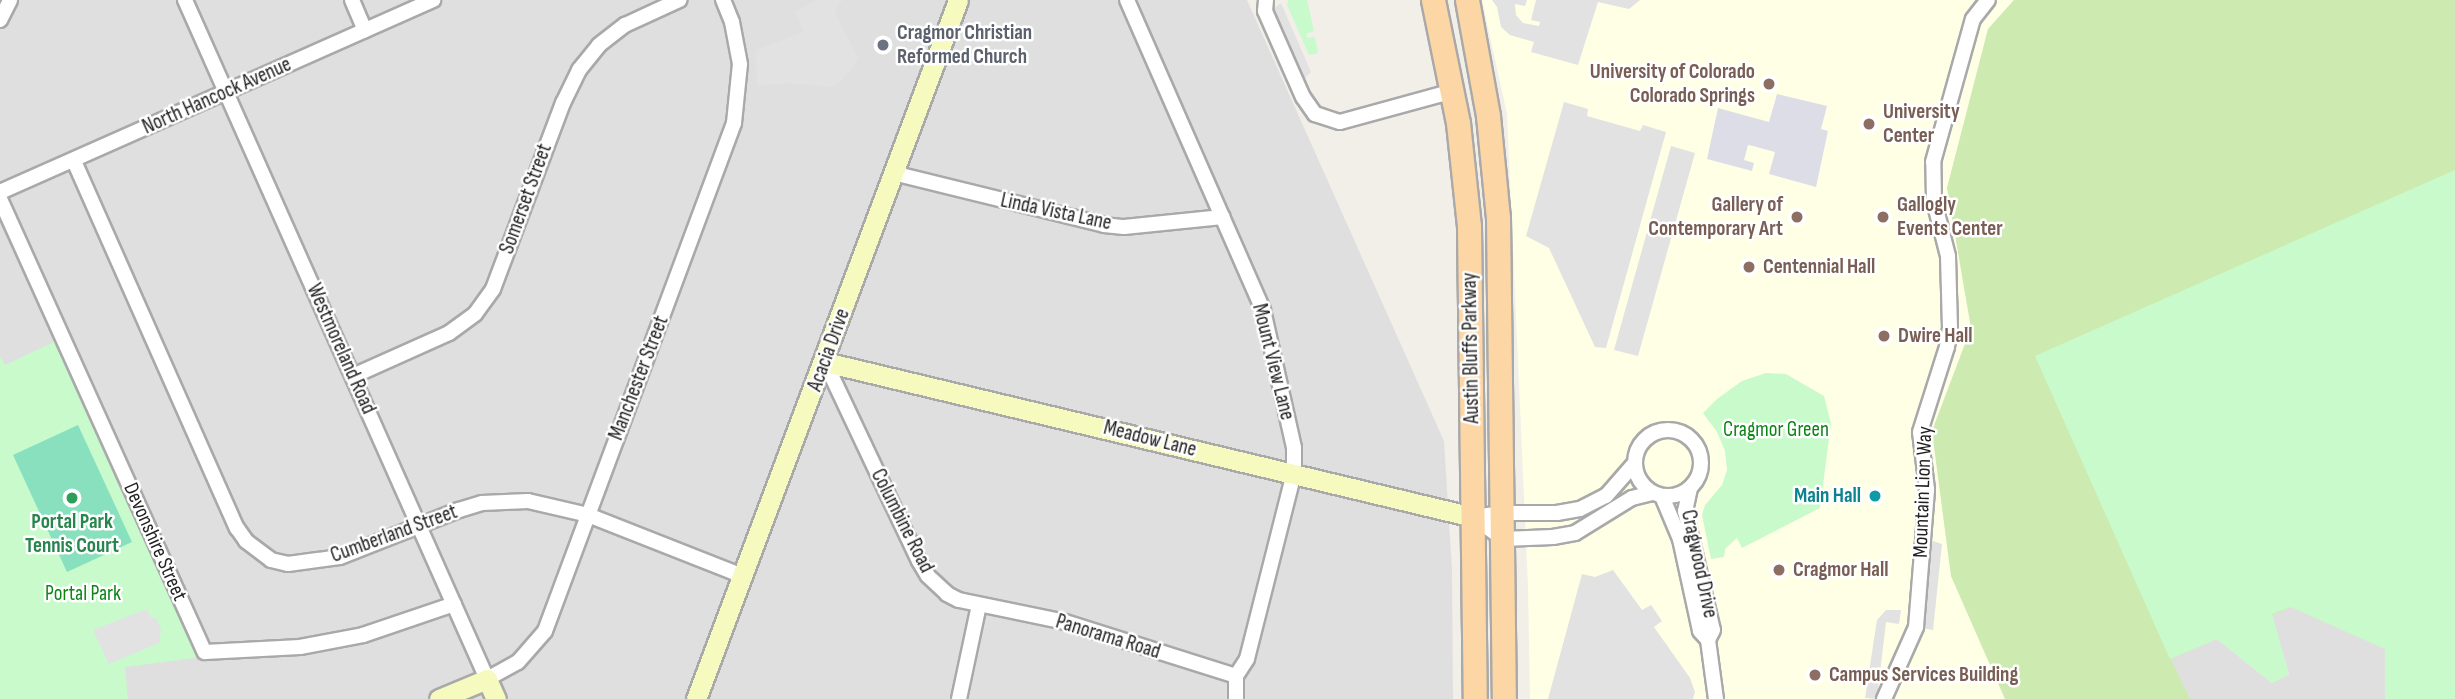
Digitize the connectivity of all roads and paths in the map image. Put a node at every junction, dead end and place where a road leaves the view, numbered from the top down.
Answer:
1 (10, 0) edge
2 (185, 0) edge
3 (352, 0) edge
4 (433, 0) edge
5 (679, 0) edge
6 (723, 0) edge
7 (958, 0) edge
8 (1127, 0) edge
9 (1266, 0) edge
10 (1433, 0) edge
11 (1467, 0) edge
12 (1989, 0) edge
13 (0, 20) edge
14 (365, 30) junction
15 (1453, 91) junction
16 (226, 92) junction
17 (74, 161) junction
18 (892, 173) junction
19 (0, 192) edge
20 (0, 199) edge
21 (1222, 217) junction
22 (825, 362) junction
23 (353, 376) junction
24 (1634, 464) junction
25 (1294, 473) junction
26 (1690, 488) junction
27 (1657, 494) junction
28 (1503, 513) junction
29 (588, 515) junction
30 (1473, 517) junction
31 (421, 527) junction
32 (1503, 539) junction
33 (743, 576) junction
34 (454, 604) junction
35 (979, 604) junction
36 (1708, 640) junction
37 (1236, 676) junction
38 (487, 679) junction
39 (439, 699) edge
40 (496, 699) edge
41 (696, 699) edge
42 (959, 699) edge
43 (1236, 699) edge
44 (1475, 699) edge
45 (1504, 699) edge
46 (1716, 699) edge
47 (1884, 699) edge

1 - 13 street
2 - 16 street, Westmoreland Road
3 - 14 street
4 - 14 street, North Hancock Avenue
5 - 23 street, Somerset Street
6 - 29 street, Manchester Street
7 - 18 street, Acacia Drive
8 - 21 street, Mount View Lane
9 - 15 street
10 - 15 main road, Austin Bluffs Parkway
11 - 28 main road, Austin Bluffs Parkway
12 - 47 street, Mountain Lion Way
14 - 16 street, North Hancock Avenue
15 - 30 main road, Austin Bluffs Parkway
16 - 17 street, North Hancock Avenue
16 - 23 street, Westmoreland Road
17 - 19 street, North Hancock Avenue
17 - 31 street, Cumberland Street
18 - 21 street, Linda Vista Lane
18 - 22 street, Acacia Drive
20 - 34 street, Devonshire Street
21 - 25 street, Mount View Lane
22 - 25 street, Meadow Lane
22 - 33 street, Acacia Drive
22 - 35 street, Columbine Road
23 - 31 street, Westmoreland Road
24 - 26 street
24 - 27 street
24 - 28 street, Meadow Lane
25 - 30 street, Meadow Lane
25 - 37 street, Mount View Lane
26 - 27 street
26 - 36 street, Cragwood Drive
27 - 32 street
27 - 36 street, Cragwood Drive
28 - 30 street, Meadow Lane
28 - 32 main road, Austin Bluffs Parkway
29 - 31 street, Cumberland Street
29 - 33 street, Cumberland Street
29 - 38 street, Manchester Street
30 - 32 street, Meadow Lane
30 - 44 main road, Austin Bluffs Parkway
31 - 34 street, Westmoreland Road
32 - 45 main road, Austin Bluffs Parkway
33 - 41 street, Acacia Drive
34 - 38 street, Westmoreland Road
35 - 37 street, Panorama Road
35 - 42 street
36 - 46 street, Cragwood Drive
37 - 43 street, Mount View Lane
38 - 39 street, Manchester Street
38 - 40 street, Westmoreland Road

